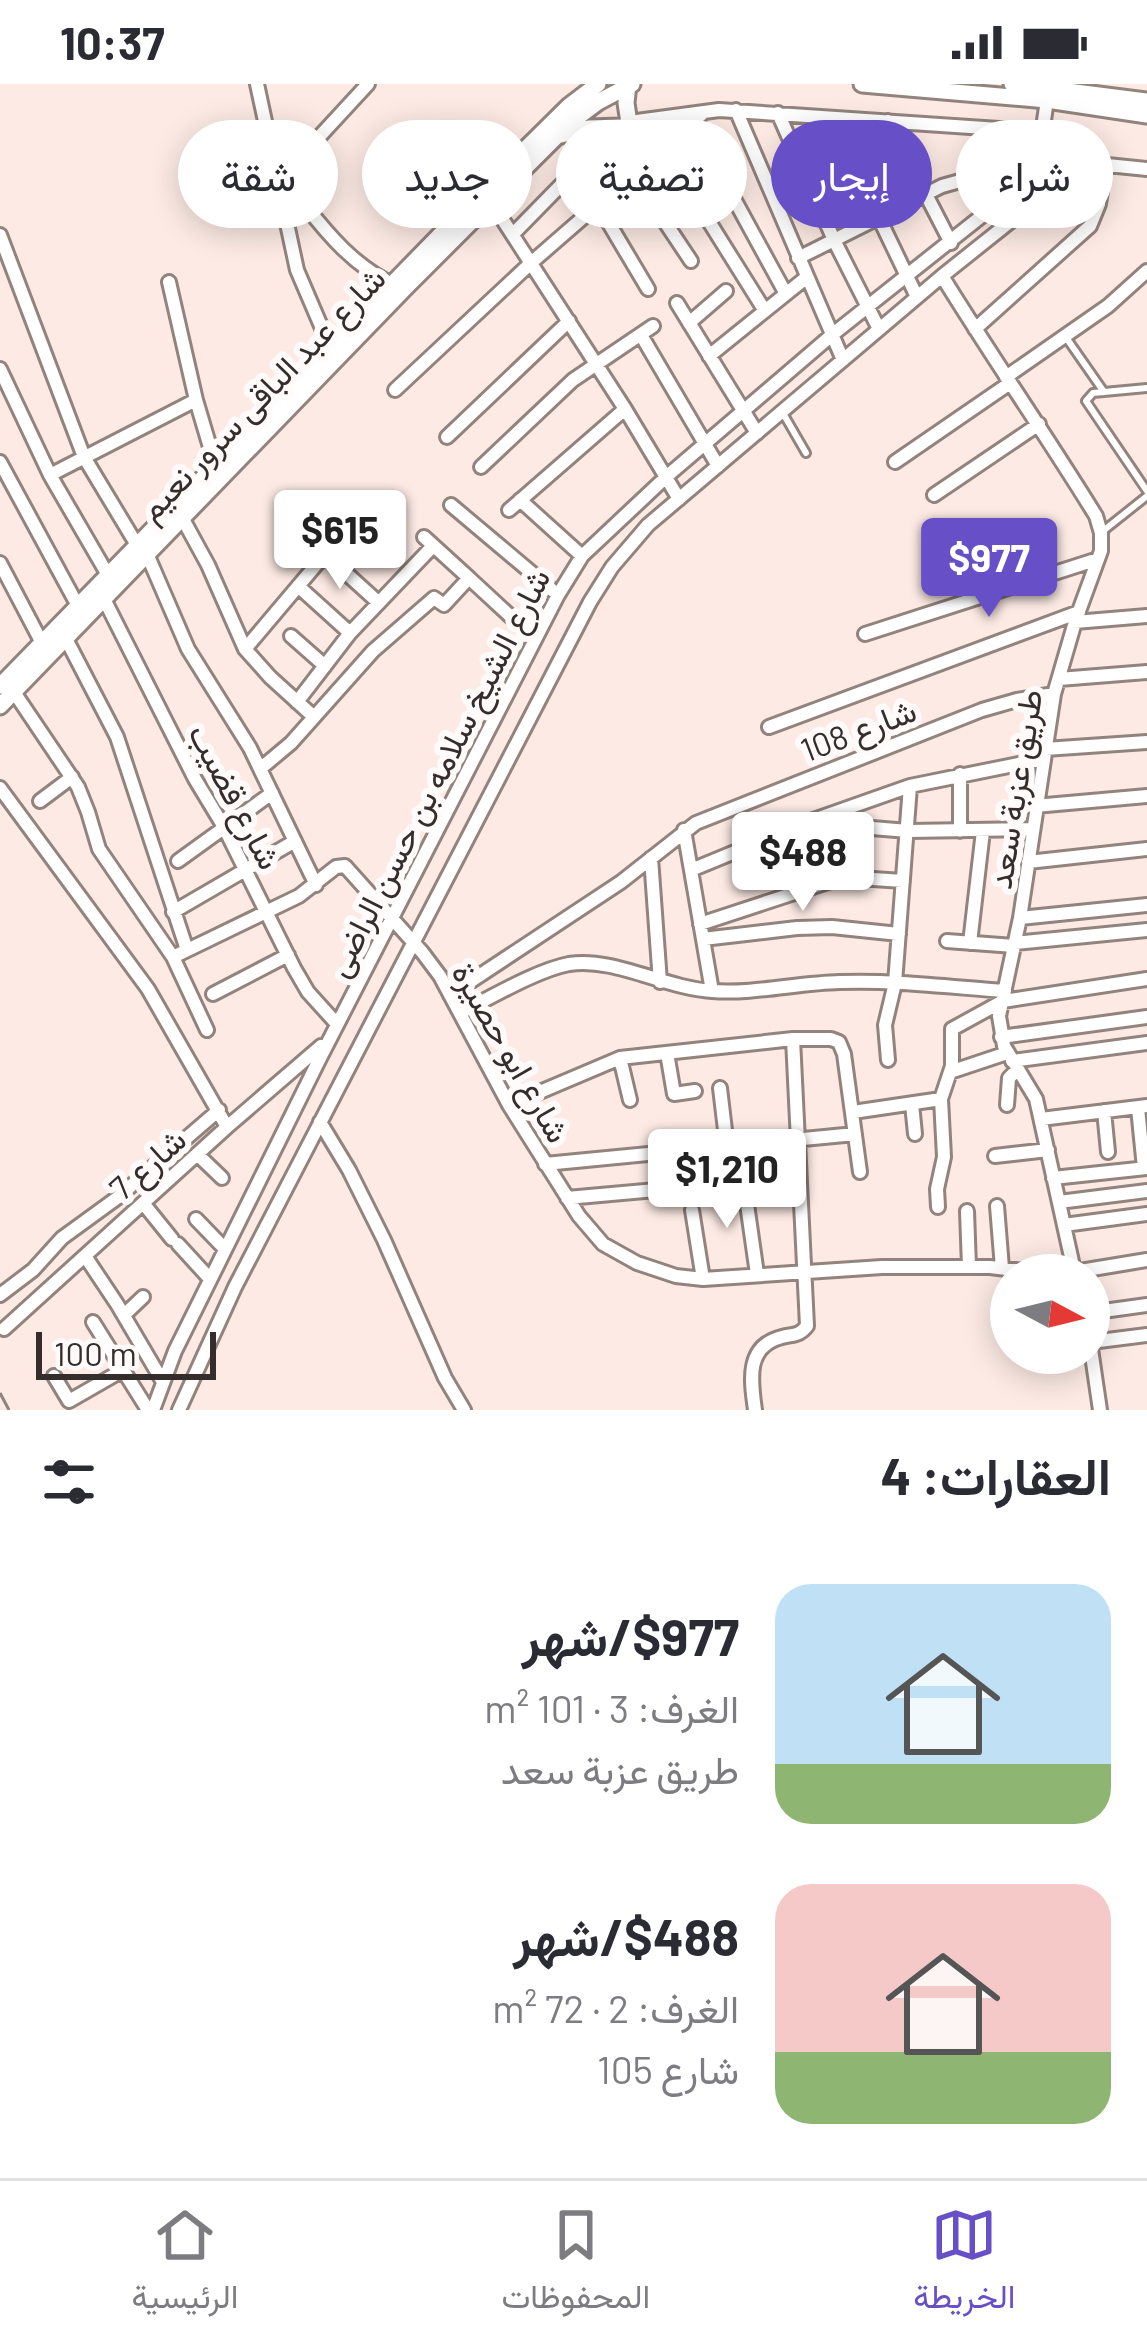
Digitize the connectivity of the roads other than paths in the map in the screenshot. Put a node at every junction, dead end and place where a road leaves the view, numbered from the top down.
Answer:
1 (257, 84) edge
2 (368, 84) edge
3 (598, 84) edge
4 (630, 84) edge
5 (862, 84) edge
6 (1012, 84) edge
7 (1047, 100) junction
8 (1147, 101) edge
9 (736, 110) junction
10 (778, 113) junction
11 (1147, 115) edge
12 (698, 117) junction
13 (831, 118) joint
14 (335, 120) edge
15 (576, 120) edge
16 (625, 120) edge
17 (671, 120) edge
18 (695, 120) edge
19 (869, 120) edge
20 (1044, 120) edge
21 (556, 137) edge
22 (532, 162) edge
23 (1113, 166) edge
24 (1147, 169) edge
25 (556, 190) edge
26 (932, 208) edge
27 (322, 228) edge
28 (467, 228) edge
29 (509, 228) edge
30 (571, 228) edge
31 (612, 228) edge
32 (669, 228) edge
33 (713, 228) edge
34 (856, 228) edge
35 (884, 228) edge
36 (968, 228) edge
37 (1002, 228) edge
38 (1088, 228) edge
39 (513, 234) junction
40 (0, 235) edge
41 (834, 240) junction
42 (951, 243) junction
43 (798, 258) junction
44 (691, 261) dead end
45 (532, 262) junction
46 (1147, 271) edge
47 (907, 276) junction
48 (942, 276) junction
49 (807, 278) junction
50 (169, 282) dead end
51 (392, 284) junction
52 (649, 289) dead end
53 (726, 291) dead end
54 (786, 294) junction
55 (917, 298) junction
56 (677, 303) dead end
57 (868, 306) junction
58 (765, 311) junction
59 (569, 321) junction
60 (689, 323) junction
61 (879, 329) junction
62 (975, 329) junction
63 (833, 334) junction
64 (1064, 336) junction
65 (330, 347) junction
66 (710, 356) junction
67 (843, 360) junction
68 (596, 363) junction
69 (0, 369) edge
70 (1008, 380) junction
71 (1147, 388) edge
72 (395, 390) dead end
73 (1104, 392) junction
74 (196, 400) junction
75 (625, 409) junction
76 (743, 409) junction
77 (782, 412) junction
78 (1039, 424) junction
79 (757, 433) junction
80 (447, 437) dead end
81 (705, 442) junction
82 (806, 453) dead end
83 (84, 457) junction
84 (895, 462) dead end
85 (0, 463) edge
86 (215, 464) junction
87 (482, 466) dead end
88 (718, 466) junction
89 (50, 475) junction
90 (666, 477) junction
91 (1147, 494) edge
92 (934, 495) dead end
93 (679, 499) junction
94 (451, 505) dead end
95 (178, 511) junction
96 (343, 533) dead end
97 (1101, 533) junction
98 (142, 549) junction
99 (325, 554) junction
100 (582, 556) junction
101 (1098, 559) junction
102 (0, 563) edge
103 (469, 578) junction
104 (102, 586) junction
105 (298, 586) junction
106 (557, 596) junction
107 (379, 603) junction
108 (78, 606) junction
109 (1147, 616) edge
110 (1077, 617) junction
111 (62, 632) junction
112 (350, 633) junction
113 (865, 634) dead end
114 (291, 636) dead end
115 (535, 639) junction
116 (42, 643) junction
117 (245, 649) junction
118 (325, 666) junction
119 (1147, 672) edge
120 (1060, 679) junction
121 (5, 681) edge
122 (1054, 694) junction
123 (297, 702) junction
124 (0, 706) edge
125 (314, 717) junction
126 (770, 727) dead end
127 (1147, 742) edge
128 (1044, 754) junction
129 (260, 769) junction
130 (961, 774) junction
131 (72, 777) junction
132 (910, 787) junction
133 (0, 788) edge
134 (272, 793) junction
135 (1147, 796) edge
136 (40, 801) dead end
137 (1035, 806) junction
138 (805, 823) junction
139 (224, 827) junction
140 (685, 830) junction
141 (1032, 830) junction
142 (908, 831) junction
143 (960, 831) junction
144 (983, 831) junction
145 (296, 841) junction
146 (1147, 849) edge
147 (651, 857) junction
148 (178, 861) dead end
149 (1028, 862) junction
150 (246, 870) junction
151 (691, 870) junction
152 (903, 881) junction
153 (316, 884) junction
154 (1147, 905) edge
155 (173, 912) junction
156 (268, 912) junction
157 (1020, 917) junction
158 (390, 919) junction
159 (1147, 930) edge
160 (702, 931) junction
161 (899, 934) junction
162 (412, 941) junction
163 (947, 941) dead end
164 (970, 943) junction
165 (1014, 945) junction
166 (187, 950) junction
167 (288, 955) junction
168 (173, 957) junction
169 (1147, 979) edge
170 (660, 982) junction
171 (895, 983) junction
172 (712, 992) junction
173 (213, 994) dead end
174 (450, 995) junction
175 (1004, 996) junction
176 (460, 1013) junction
177 (1147, 1017) edge
178 (337, 1024) junction
179 (207, 1030) dead end
180 (1001, 1037) junction
181 (329, 1039) junction
182 (793, 1039) junction
183 (1147, 1043) edge
184 (668, 1053) junction
185 (620, 1058) junction
186 (888, 1060) dead end
187 (1013, 1061) junction
188 (950, 1072) junction
189 (720, 1088) dead end
190 (695, 1091) dead end
191 (630, 1100) dead end
192 (941, 1100) junction
193 (912, 1104) junction
194 (509, 1105) junction
195 (1007, 1106) dead end
196 (1142, 1107) edge
197 (219, 1110) junction
198 (853, 1112) junction
199 (1105, 1112) junction
200 (1041, 1119) junction
201 (320, 1122) junction
202 (227, 1127) junction
203 (855, 1134) junction
204 (915, 1134) dead end
205 (797, 1140) junction
206 (727, 1148) junction
207 (1048, 1150) junction
208 (1108, 1152) dead end
209 (197, 1154) junction
210 (995, 1156) dead end
211 (544, 1164) junction
212 (1145, 1168) edge
213 (860, 1172) dead end
214 (222, 1178) dead end
215 (799, 1178) junction
216 (1053, 1178) junction
217 (745, 1183) junction
218 (1147, 1191) edge
219 (567, 1198) junction
220 (1059, 1202) junction
221 (143, 1203) junction
222 (997, 1206) dead end
223 (938, 1207) dead end
224 (692, 1210) dead end
225 (967, 1211) dead end
226 (1147, 1214) edge
227 (196, 1219) dead end
228 (1064, 1225) junction
229 (225, 1249) junction
230 (1001, 1254) edge
231 (1070, 1254) edge
232 (85, 1256) junction
233 (1147, 1260) edge
234 (1110, 1266) edge
235 (969, 1267) junction
236 (990, 1268) edge
237 (805, 1271) junction
238 (757, 1274) junction
239 (210, 1279) junction
240 (703, 1279) junction
241 (0, 1295) edge
242 (143, 1297) dead end
243 (1147, 1305) edge
244 (1110, 1310) edge
245 (124, 1315) junction
246 (93, 1322) dead end
247 (4, 1329) dead end
248 (1147, 1335) edge
249 (1110, 1338) edge
250 (123, 1370) junction
251 (1095, 1374) edge
252 (54, 1376) dead end
253 (163, 1382) junction
254 (150, 1410) edge
255 (179, 1410) edge
256 (464, 1410) edge
257 (755, 1410) edge
258 (1100, 1410) edge

1 - 65 street
2 - 14 street
3 - 51 street, شارع عبد الباقى سرور نعيم
4 - 15 street, شارع عبد الباقى سرور نعيم
4 - 16 street
5 - 7 street
6 - 8 street
7 - 11 street
7 - 20 street, شارع الشيخ سلامه بن حسن الراضى
9 - 10 street
9 - 12 street
9 - 43 street
10 - 13 street
10 - 41 street
12 - 17 street
12 - 18 street
12 - 54 street
13 - 19 street
21 - 22 street, شارع عبد الباقى سرور نعيم
23 - 24 street
25 - 39 street
26 - 42 street
27 - 51 street
28 - 95 street, شارع عبد الباقى سرور نعيم
29 - 39 street
30 - 45 street
31 - 52 street
32 - 44 street
33 - 58 street
34 - 41 street
35 - 47 street
36 - 42 street, شارع الشيخ سلامه بن حسن الراضى
37 - 48 street, شارع الشيخ سلامه بن حسن الراضى
38 - 62 street
39 - 45 street
40 - 83 street
41 - 43 street
41 - 57 street
42 - 47 street, شارع الشيخ سلامه بن حسن الراضى
43 - 49 street
45 - 59 street
45 - 72 street
46 - 64 street
47 - 55 street
47 - 57 street, شارع الشيخ سلامه بن حسن الراضى
48 - 55 street, شارع الشيخ سلامه بن حسن الراضى
48 - 62 street
49 - 54 street
49 - 63 street
50 - 74 street
51 - 65 street, شارع عبد الباقى سرور نعيم
53 - 60 street
54 - 58 street
55 - 61 street, شارع الشيخ سلامه بن حسن الراضى
56 - 60 street
57 - 61 street
57 - 63 street, شارع الشيخ سلامه بن حسن الراضى
58 - 66 street
59 - 68 street
59 - 80 street
60 - 66 street
61 - 67 street, شارع الشيخ سلامه بن حسن الراضى
62 - 70 street
63 - 67 street
63 - 76 street, شارع الشيخ سلامه بن حسن الراضى
64 - 70 street
64 - 73 lane
65 - 86 street, شارع عبد الباقى سرور نعيم
66 - 76 street
67 - 77 street, شارع الشيخ سلامه بن حسن الراضى
68 - 75 street
68 - 81 street
68 - 87 street
69 - 89 street, شارع قضيب
70 - 78 street
70 - 84 street
71 - 73 lane
73 - 91 lane
74 - 83 street
74 - 86 street
75 - 90 street
75 - 100 street
76 - 79 street
76 - 81 street, شارع الشيخ سلامه بن حسن الراضى
77 - 79 street, شارع الشيخ سلامه بن حسن الراضى
77 - 82 lane
78 - 92 street
78 - 97 street
79 - 88 street, شارع الشيخ سلامه بن حسن الراضى
81 - 88 street
81 - 90 street, شارع الشيخ سلامه بن حسن الراضى
83 - 89 street
83 - 98 street
85 - 108 street
86 - 95 street, شارع عبد الباقى سرور نعيم
88 - 93 street, شارع الشيخ سلامه بن حسن الراضى
89 - 104 street, شارع قضيب
90 - 93 street
90 - 100 street, شارع الشيخ سلامه بن حسن الراضى
91 - 97 lane
93 - 162 street, شارع الشيخ سلامه بن حسن الراضى
94 - 106 street
95 - 98 street, شارع عبد الباقى سرور نعيم
95 - 117 street
96 - 99 street
97 - 101 street, طريق عزبة سعد
98 - 104 street, شارع عبد الباقى سرور نعيم
98 - 129 street
99 - 105 street
99 - 107 street
100 - 106 street, شارع الشيخ سلامه بن حسن الراضى
101 - 110 street, طريق عزبة سعد
101 - 113 street
102 - 116 street
103 - 107 street
103 - 115 street
103 - 125 street
104 - 108 street, شارع عبد الباقى سرور نعيم
104 - 111 street, شارع عبد الباقى سرور نعيم
104 - 139 street, شارع قضيب
105 - 112 street
105 - 117 street
106 - 115 street, شارع الشيخ سلامه بن حسن الراضى
107 - 112 street
108 - 111 street, شارع عبد الباقى سرور نعيم
109 - 110 street
110 - 120 street, طريق عزبة سعد
110 - 126 street
111 - 116 street, شارع عبد الباقى سرور نعيم
111 - 121 street, شارع عبد الباقى سرور نعيم
111 - 155 street
112 - 118 street
114 - 118 street
115 - 158 street, شارع الشيخ سلامه بن حسن الراضى
116 - 121 street, شارع عبد الباقى سرور نعيم
117 - 123 street
118 - 123 street
119 - 120 street
120 - 122 street, طريق عزبة سعد
121 - 124 street, شارع عبد الباقى سرور نعيم
121 - 131 street
122 - 128 street, طريق عزبة سعد
122 - 140 street, شارع 108
123 - 125 street
125 - 129 street
127 - 128 street
128 - 130 street
128 - 137 street, طريق عزبة سعد
129 - 134 street
130 - 132 street
130 - 143 street
131 - 136 street
131 - 168 street
132 - 138 street
132 - 142 street
133 - 197 street
134 - 139 street
134 - 145 street
135 - 137 street
137 - 141 street, طريق عزبة سعد
138 - 142 street
138 - 151 street
139 - 148 street
139 - 150 street, شارع قضيب
140 - 147 street, شارع 108
140 - 151 street
141 - 144 street
141 - 149 street, طريق عزبة سعد
142 - 143 street
142 - 152 street
143 - 144 street
144 - 164 street
145 - 150 street
145 - 153 street
146 - 149 street
147 - 170 street
147 - 174 street, شارع 108
149 - 157 street, طريق عزبة سعد
150 - 155 street
150 - 156 street, شارع قضيب
151 - 160 street
152 - 160 street
152 - 161 street
153 - 156 street
153 - 158 street, شارع ابو حصيرة
154 - 157 street
155 - 166 street
156 - 166 street
156 - 167 street, شارع قضيب
157 - 165 street, طريق عزبة سعد
158 - 162 street, شارع ابو حصيرة
158 - 178 street, شارع الشيخ سلامه بن حسن الراضى
159 - 165 street
160 - 161 street
160 - 172 street
161 - 171 street
162 - 174 street, شارع ابو حصيرة
162 - 201 street, شارع الشيخ سلامه بن حسن الراضى
163 - 164 street
164 - 165 street
165 - 175 street, طريق عزبة سعد
166 - 168 street
167 - 173 street
167 - 178 street, شارع قضيب
168 - 179 street
169 - 175 street
170 - 172 street
170 - 176 street
171 - 172 street
171 - 175 street
171 - 186 street
174 - 176 street, شارع ابو حصيرة
175 - 180 street, طريق عزبة سعد
175 - 188 street
176 - 194 street, شارع ابو حصيرة
177 - 180 street
178 - 181 street, شارع الشيخ سلامه بن حسن الراضى
180 - 187 street, طريق عزبة سعد
181 - 202 street, شارع 7
181 - 229 street, شارع الشيخ سلامه بن حسن الراضى
182 - 184 street
182 - 198 street
182 - 205 street
183 - 187 street
184 - 185 street
184 - 190 street
185 - 191 street
185 - 194 street
187 - 188 street
187 - 195 street
187 - 200 street, طريق عزبة سعد
188 - 192 street
189 - 206 street
192 - 193 street
192 - 223 street
193 - 198 street
193 - 204 street
194 - 211 street, شارع ابو حصيرة
196 - 199 street
196 - 212 street
197 - 202 street
197 - 241 street
198 - 203 street
199 - 200 street
199 - 208 street
200 - 207 street, طريق عزبة سعد
201 - 255 street, شارع الشيخ سلامه بن حسن الراضى
201 - 256 street
202 - 209 street, شارع 7
203 - 205 street
203 - 213 street
205 - 206 street
205 - 215 street
206 - 211 street
207 - 210 street
207 - 216 street, طريق عزبة سعد
209 - 214 street
209 - 221 street, شارع 7
211 - 219 street, شارع ابو حصيرة
212 - 216 street
215 - 217 street
215 - 237 street
216 - 220 street, طريق عزبة سعد
217 - 219 street
217 - 238 street
218 - 220 street
219 - 240 street, شارع ابو حصيرة
220 - 228 street, طريق عزبة سعد
221 - 232 street, شارع 7
221 - 239 street
222 - 230 street
224 - 240 street
225 - 235 street
226 - 228 street
227 - 229 street
228 - 231 street, طريق عزبة سعد
229 - 239 street, شارع الشيخ سلامه بن حسن الراضى
232 - 245 street
232 - 247 street, شارع 7
233 - 234 street, شارع ابو حصيرة
235 - 236 street, شارع ابو حصيرة
235 - 237 street, شارع ابو حصيرة
237 - 238 street, شارع ابو حصيرة
237 - 257 street
238 - 240 street, شارع ابو حصيرة
239 - 253 street, شارع الشيخ سلامه بن حسن الراضى
242 - 245 street
243 - 244 street
245 - 253 street
246 - 250 street
248 - 249 street
250 - 252 street
250 - 254 street
251 - 258 street
253 - 254 street, شارع الشيخ سلامه بن حسن الراضى

